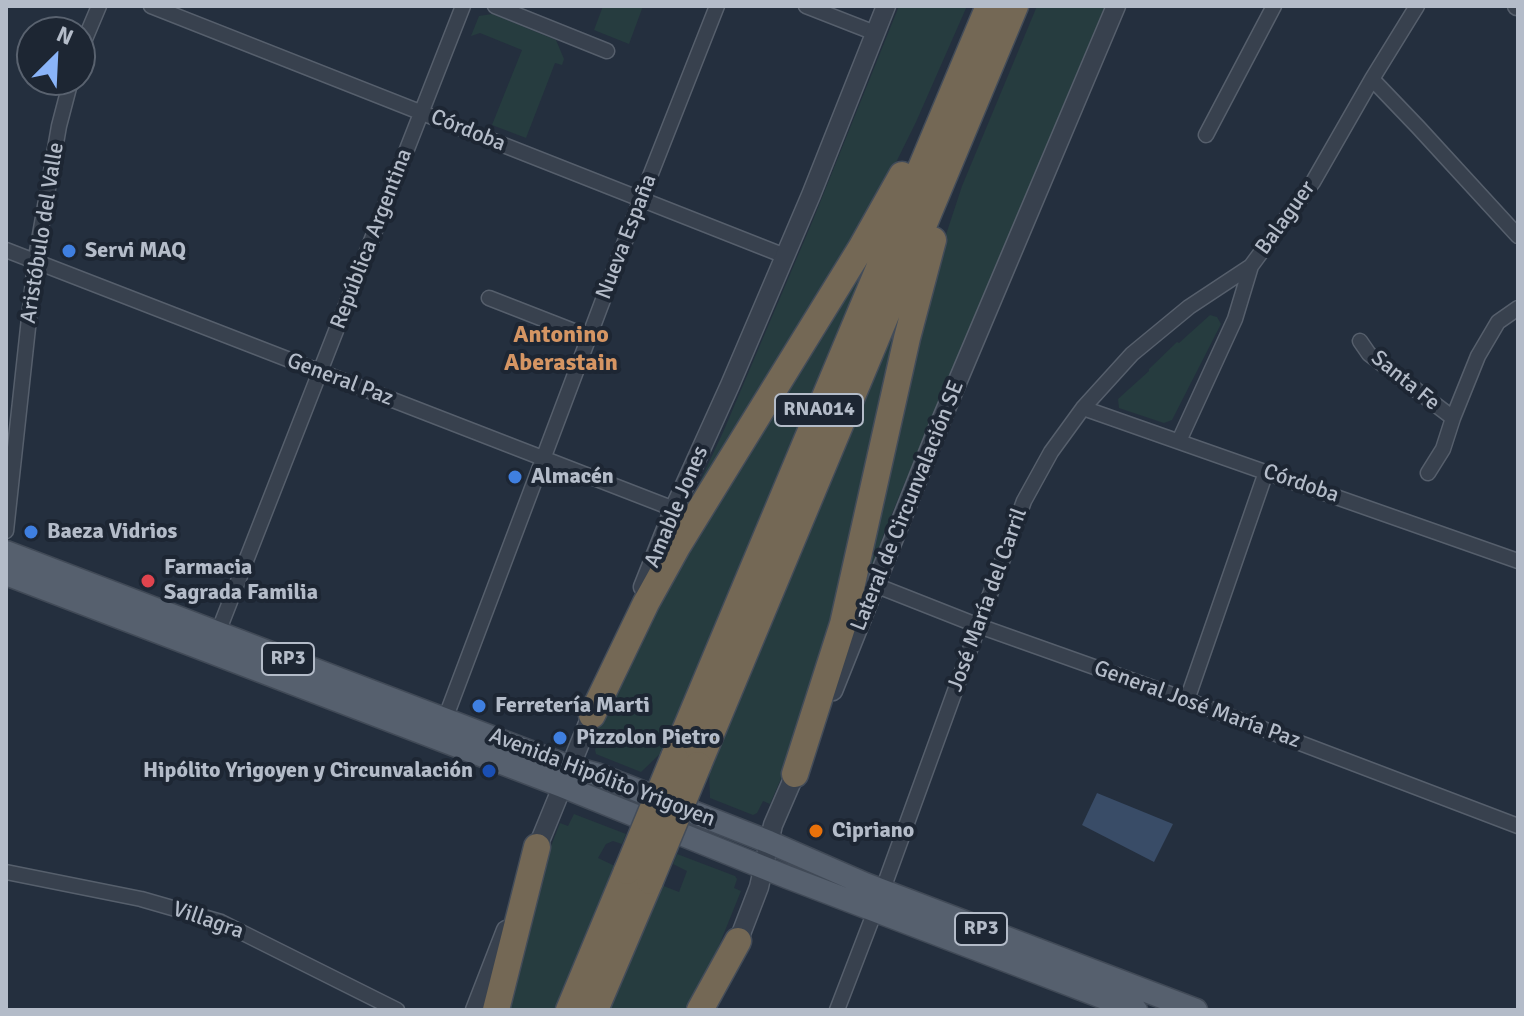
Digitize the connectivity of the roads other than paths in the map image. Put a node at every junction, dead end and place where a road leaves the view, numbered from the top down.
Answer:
1 (151, 6) edge
2 (463, 6) edge
3 (495, 6) edge
4 (717, 6) edge
5 (806, 6) edge
6 (886, 6) edge
7 (1015, 6) edge
8 (1116, 6) edge
9 (1274, 6) edge
10 (1417, 6) edge
11 (988, 7) edge
12 (875, 33) junction
13 (607, 51) dead end
14 (964, 64) junction
15 (1372, 79) junction
16 (67, 96) edge
17 (975, 104) junction
18 (421, 113) junction
19 (1206, 135) dead end
20 (641, 199) junction
21 (1518, 236) edge
22 (6, 250) edge
23 (785, 256) junction
24 (35, 263) junction
25 (1251, 266) junction
26 (489, 298) dead end
27 (1518, 308) edge
28 (589, 337) junction
29 (1360, 341) dead end
30 (320, 372) junction
31 (1083, 408) junction
32 (1453, 418) junction
33 (1179, 441) junction
34 (543, 459) junction
35 (1266, 472) junction
36 (1428, 473) dead end
37 (674, 509) junction
38 (6, 531) edge
39 (6, 552) edge
40 (1518, 561) edge
41 (6, 574) edge
42 (875, 585) junction
43 (979, 626) junction
44 (214, 642) junction
45 (1187, 700) junction
46 (592, 715) junction
47 (442, 729) junction
48 (686, 761) junction
49 (795, 774) junction
50 (566, 776) junction
51 (1518, 826) edge
52 (769, 842) junction
53 (537, 847) junction
54 (764, 867) junction
55 (6, 872) edge
56 (638, 876) junction
57 (879, 901) junction
58 (738, 941) junction
59 (397, 1010) edge
60 (475, 1010) edge
61 (496, 1010) edge
62 (569, 1010) edge
63 (595, 1010) edge
64 (700, 1010) edge
65 (710, 1010) edge
66 (837, 1010) edge
67 (1136, 1010) edge
68 (1196, 1010) edge

1 - 18 street, Córdoba
2 - 18 street, República Argentina
3 - 13 street
4 - 20 street, Nueva España
5 - 12 street
6 - 12 street, Amable Jones
7 - 17 highway, RNA014
8 - 42 street, Lateral de Circunvalación SE
9 - 19 street
10 - 15 street, Balaguer
11 - 14 highway, RNA014
12 - 23 street, Amable Jones
14 - 46 highway
14 - 48 highway, RNA014
15 - 21 street
15 - 25 street, Balaguer
16 - 24 street, Aristóbulo del Valle
17 - 48 highway, RNA014
17 - 49 highway
18 - 20 street, Córdoba
18 - 30 street, República Argentina
20 - 23 street, Córdoba
20 - 28 street, Nueva España
22 - 24 street, General Paz
23 - 37 street, Amable Jones
24 - 30 street, General Paz
24 - 38 street, Aristóbulo del Valle
25 - 31 street, José María del Carril
25 - 33 street, Balaguer
26 - 28 street
27 - 32 street
28 - 34 street, Nueva España
29 - 32 street, Santa Fe
30 - 34 street, General Paz
30 - 44 street, República Argentina
31 - 33 street, Córdoba
31 - 43 street, José María del Carril
32 - 36 street
33 - 35 street, Córdoba
34 - 37 street, General Paz
34 - 47 street, Nueva España
35 - 40 street, Córdoba
35 - 45 street
37 - 46 street, Amable Jones
39 - 44 main road, Avenida Hipólito Yrigoyen / RP3
41 - 44 main road, Avenida Hipólito Yrigoyen / RP3
42 - 43 street, General José María Paz
42 - 49 street, Lateral de Circunvalación SE
43 - 45 street, General José María Paz
43 - 57 street, José María del Carril
44 - 47 main road, Avenida Hipólito Yrigoyen / RP3
45 - 51 street, General José María Paz
46 - 50 street, Amable Jones
47 - 50 main road, Avenida Hipólito Yrigoyen / RP3
48 - 56 highway, RNA014, bridge
49 - 52 street, Lateral de Circunvalación SE
50 - 52 main road, Avenida Hipólito Yrigoyen / RP3
50 - 53 street, Amable Jones
50 - 54 main road, Avenida Hipólito Yrigoyen / RP3
52 - 54 street, Lateral de Circunvalación SE
52 - 57 main road, Avenida Hipólito Yrigoyen / RP3
53 - 60 street, Amable Jones
53 - 61 highway
54 - 57 main road, Avenida Hipólito Yrigoyen / RP3
54 - 58 street, Lateral de Circunvalación SE
55 - 59 street, Villagra
56 - 62 highway, RNA014
56 - 63 highway, RNA014
57 - 66 street, José María del Carril
57 - 67 main road, Avenida Hipólito Yrigoyen / RP3
57 - 68 main road, Avenida Hipólito Yrigoyen / RP3
58 - 64 highway
58 - 65 street, Lateral de Circunvalación SE

